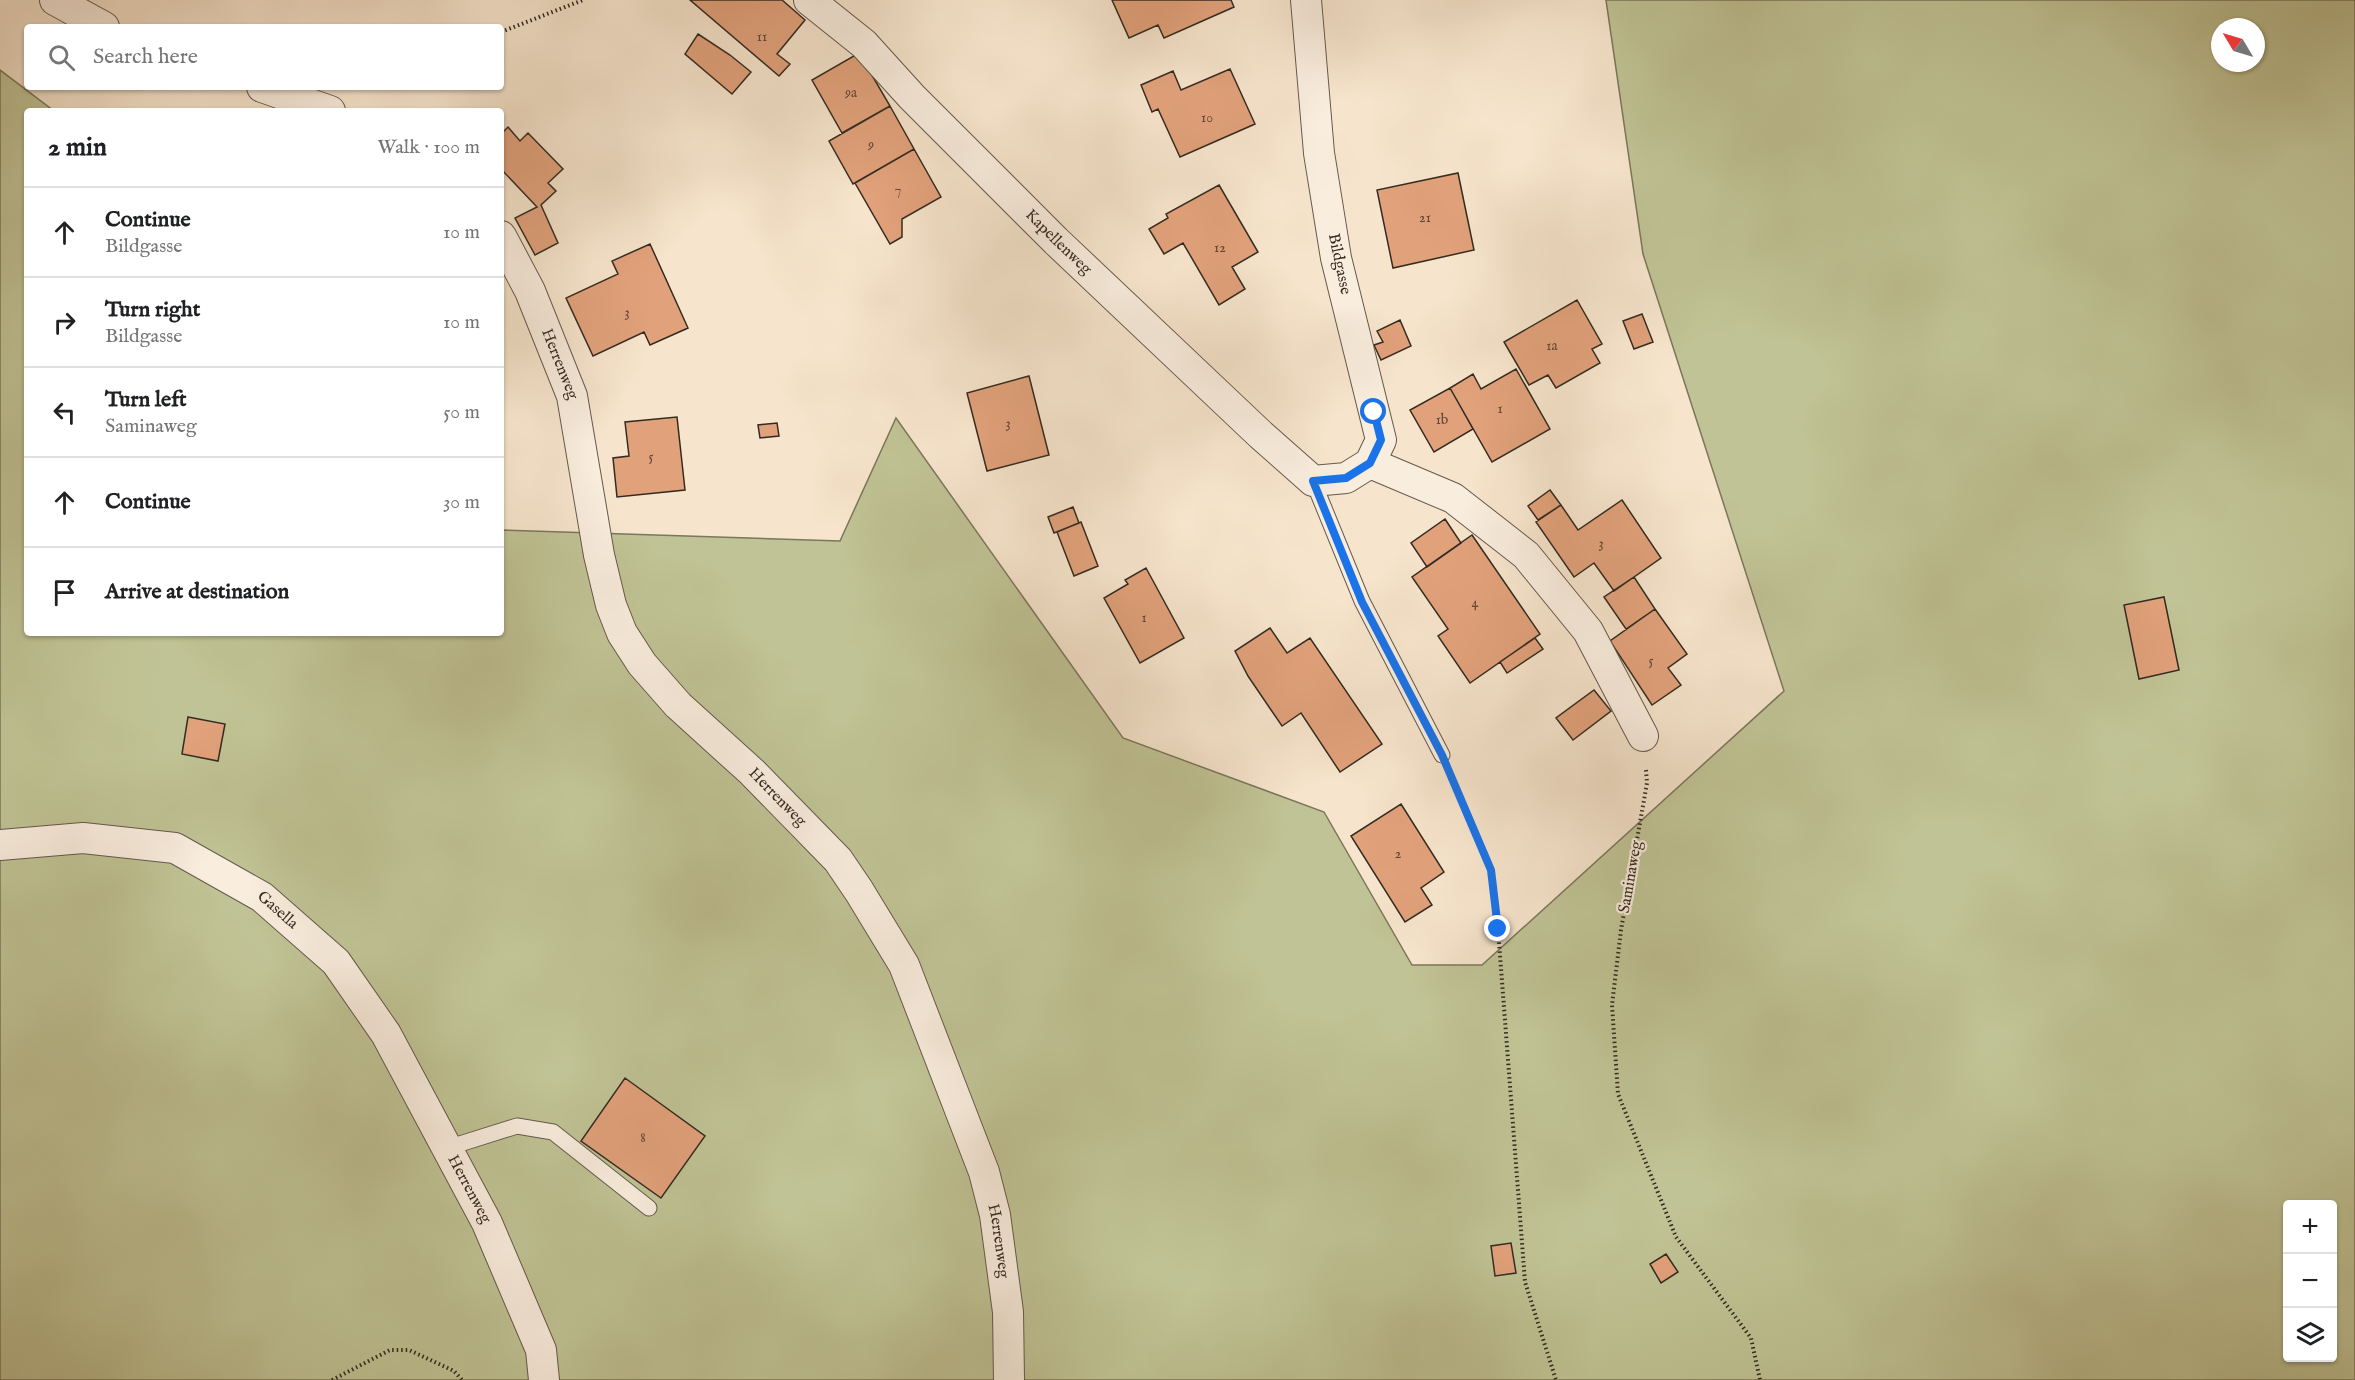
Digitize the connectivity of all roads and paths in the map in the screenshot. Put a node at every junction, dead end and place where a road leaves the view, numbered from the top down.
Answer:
1 (55, 0) edge
2 (583, 0) edge
3 (809, 0) edge
4 (1306, 0) edge
5 (99, 24) edge
6 (504, 31) edge
7 (270, 90) edge
8 (322, 108) edge
9 (504, 242) edge
10 (1370, 463) junction
11 (1313, 481) junction
12 (1643, 736) joint
13 (1442, 755) joint
14 (0, 845) edge
15 (447, 1148) junction
16 (649, 1208) dead end
17 (332, 1380) edge
18 (462, 1380) edge
19 (544, 1380) edge
20 (1009, 1380) edge
21 (1556, 1380) edge
22 (1760, 1380) edge

1 - 5 street
2 - 6 path
3 - 11 street, Kapellenweg
4 - 10 street, Bildgasse
7 - 8 street
9 - 20 street, Herrenweg
10 - 11 street
10 - 12 street
11 - 13 lane
12 - 22 path, Saminaweg
13 - 21 path
14 - 15 street, Gasella
15 - 16 lane, Herrenweg
15 - 19 street, Herrenweg
17 - 18 path

